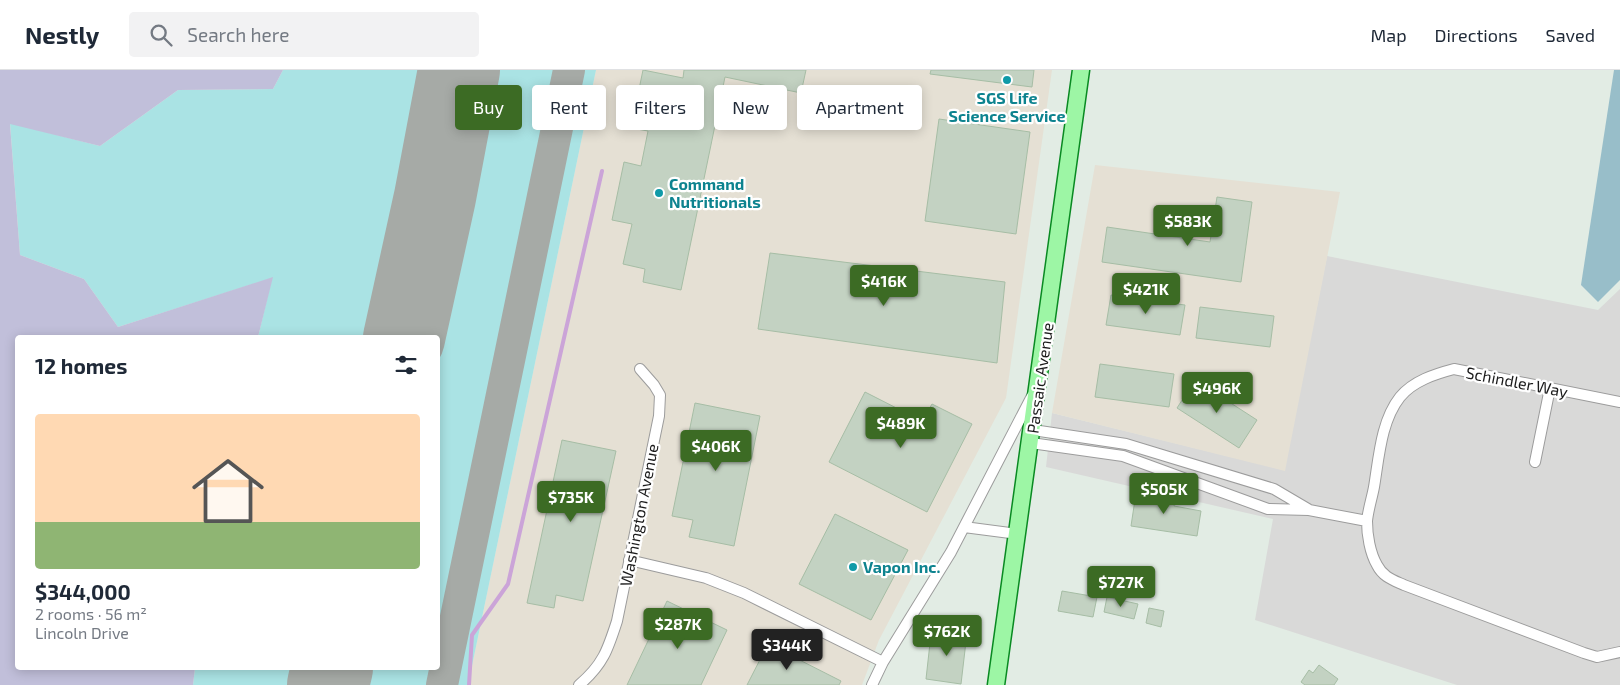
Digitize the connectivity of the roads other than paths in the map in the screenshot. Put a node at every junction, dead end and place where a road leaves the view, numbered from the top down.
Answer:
1 (1081, 70) edge
2 (640, 369) dead end
3 (1039, 382) junction
4 (1550, 388) junction
5 (1620, 402) edge
6 (1032, 437) junction
7 (1535, 462) dead end
8 (1309, 510) junction
9 (1367, 522) junction
10 (964, 527) junction
11 (1018, 534) junction
12 (629, 560) junction
13 (1620, 652) edge
14 (883, 662) junction
15 (580, 685) edge
16 (872, 685) edge
17 (996, 685) edge

1 - 3 main road, Passaic Avenue
2 - 12 street, Washington Avenue
3 - 6 main road, Passaic Avenue
3 - 10 street
4 - 5 street, Schindler Way
4 - 7 street
4 - 9 street, Schindler Way
6 - 8 street
6 - 8 street
6 - 11 main road, Passaic Avenue
8 - 9 street
9 - 13 street, Schindler Way
10 - 11 street
10 - 14 street
11 - 17 main road, Passaic Avenue
12 - 14 street
12 - 15 street, Washington Avenue
14 - 16 street

